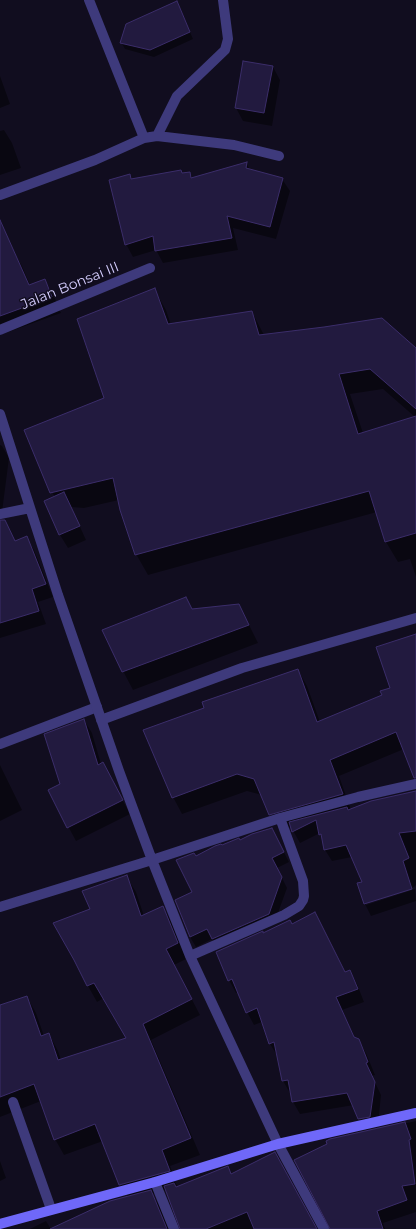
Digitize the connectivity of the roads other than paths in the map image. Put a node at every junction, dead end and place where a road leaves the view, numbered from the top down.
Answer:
1 (88, 0) edge
2 (223, 0) edge
3 (157, 136) junction
4 (144, 138) junction
5 (279, 156) dead end
6 (0, 195) edge
7 (150, 268) dead end
8 (0, 330) edge
9 (0, 414) edge
10 (30, 508) junction
11 (0, 514) edge
12 (416, 618) edge
13 (97, 707) junction
14 (101, 720) junction
15 (0, 744) edge
16 (416, 784) edge
17 (280, 818) junction
18 (152, 860) junction
19 (0, 907) edge
20 (190, 956) junction
21 (13, 1102) dead end
22 (416, 1113) edge
23 (278, 1144) junction
24 (155, 1182) junction
25 (51, 1209) junction
26 (0, 1224) edge
27 (174, 1229) edge
28 (324, 1229) edge

1 - 4 street
2 - 3 street
3 - 4 street
3 - 5 street
4 - 6 street
7 - 8 street, Jalan Bonsai III
9 - 10 street
10 - 11 street
10 - 13 street
12 - 14 street
13 - 14 street
13 - 15 street
14 - 18 street
16 - 17 street
17 - 18 street
17 - 20 street
18 - 19 street
18 - 20 street
20 - 23 street
21 - 25 street
22 - 23 street
23 - 24 street
23 - 28 street
24 - 25 street
24 - 27 street
25 - 26 street

